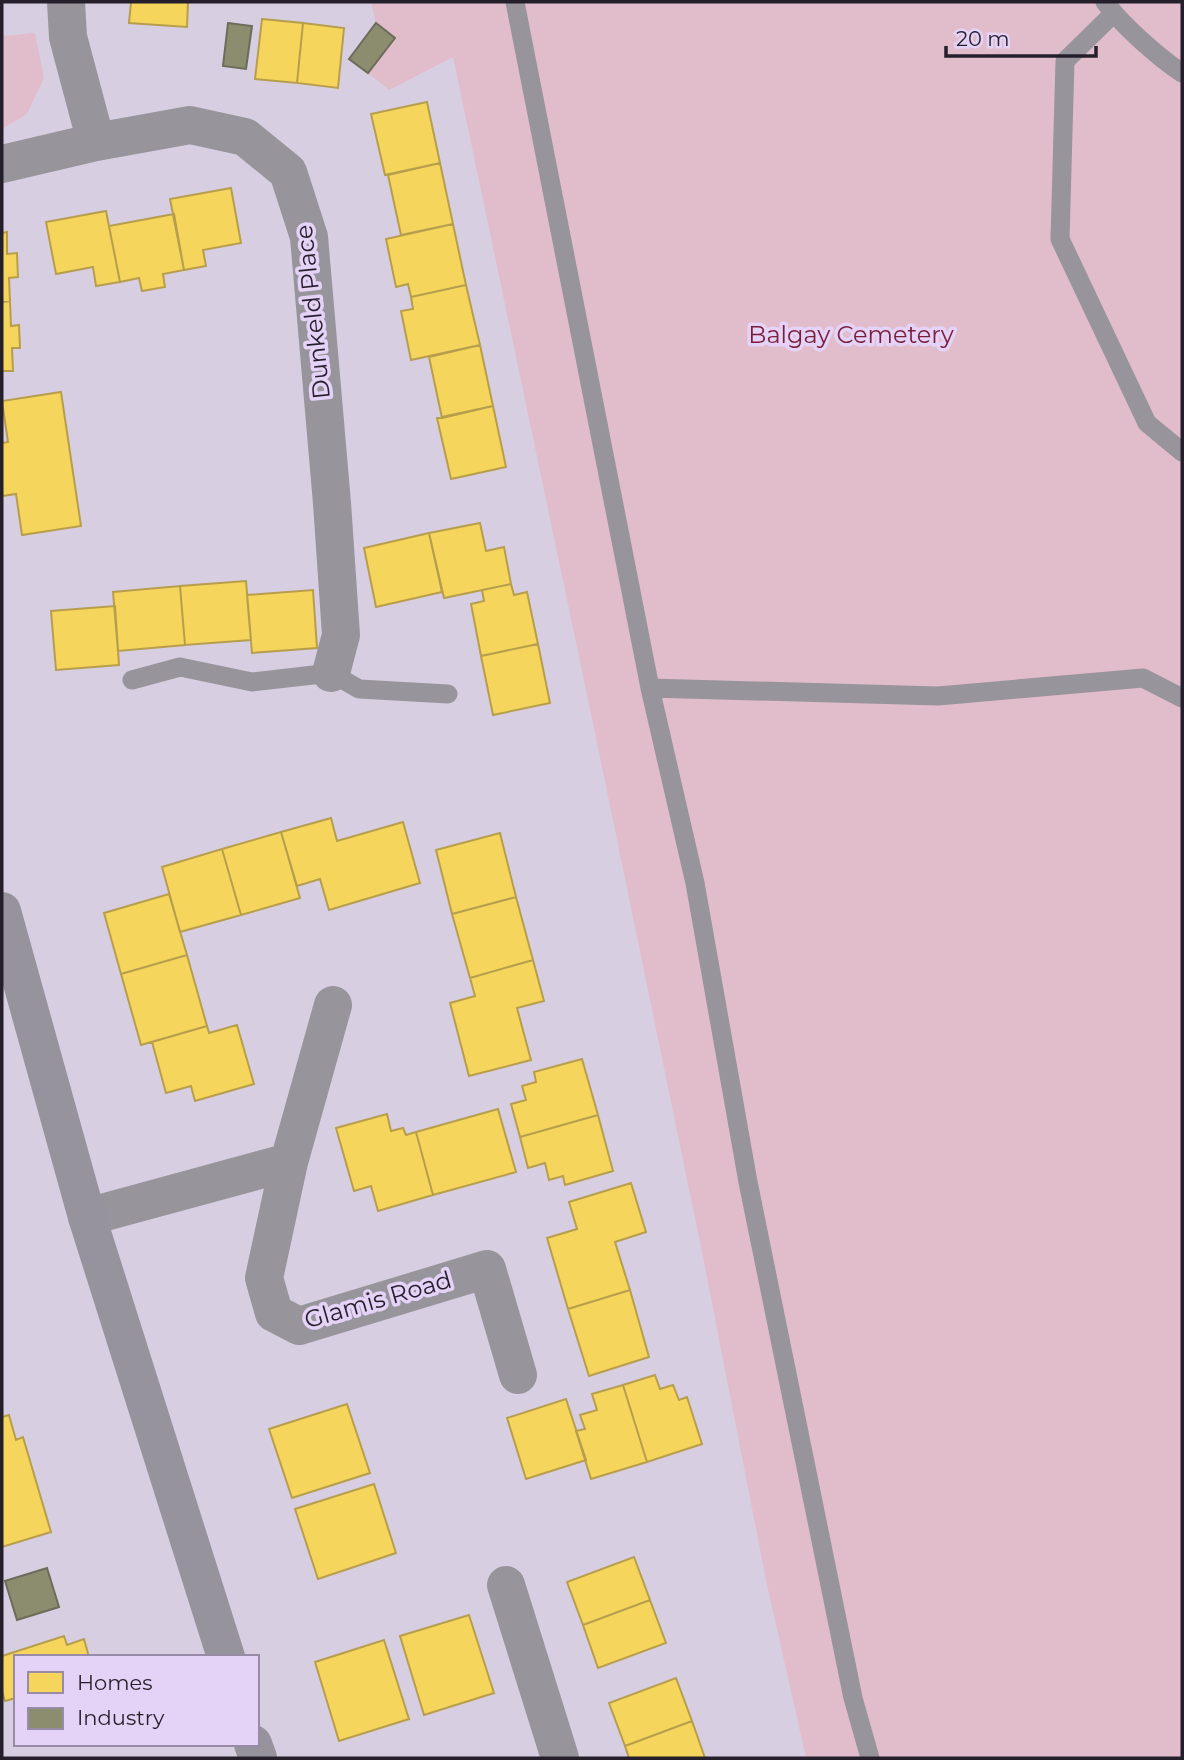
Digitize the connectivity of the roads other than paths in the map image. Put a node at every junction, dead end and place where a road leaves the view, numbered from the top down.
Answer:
1 (66, 2) edge
2 (514, 2) edge
3 (1109, 8) edge
4 (1182, 73) edge
5 (96, 142) junction
6 (2, 164) edge
7 (1182, 452) edge
8 (331, 673) junction
9 (132, 680) dead end
10 (650, 688) junction
11 (448, 694) dead end
12 (1182, 698) edge
13 (2, 911) edge
14 (333, 1005) dead end
15 (289, 1162) junction
16 (87, 1217) junction
17 (518, 1375) dead end
18 (506, 1584) dead end
19 (225, 1655) edge
20 (557, 1757) edge
21 (870, 1758) edge

1 - 5 street
2 - 10 lane
3 - 4 lane
3 - 7 lane
5 - 6 street, Dunkeld Place
5 - 8 street, Dunkeld Place
8 - 9 lane
8 - 11 lane
10 - 12 lane
10 - 21 lane
13 - 16 street
14 - 15 street, Glamis Road
15 - 16 street
15 - 17 street, Glamis Road
16 - 19 street
18 - 20 street

